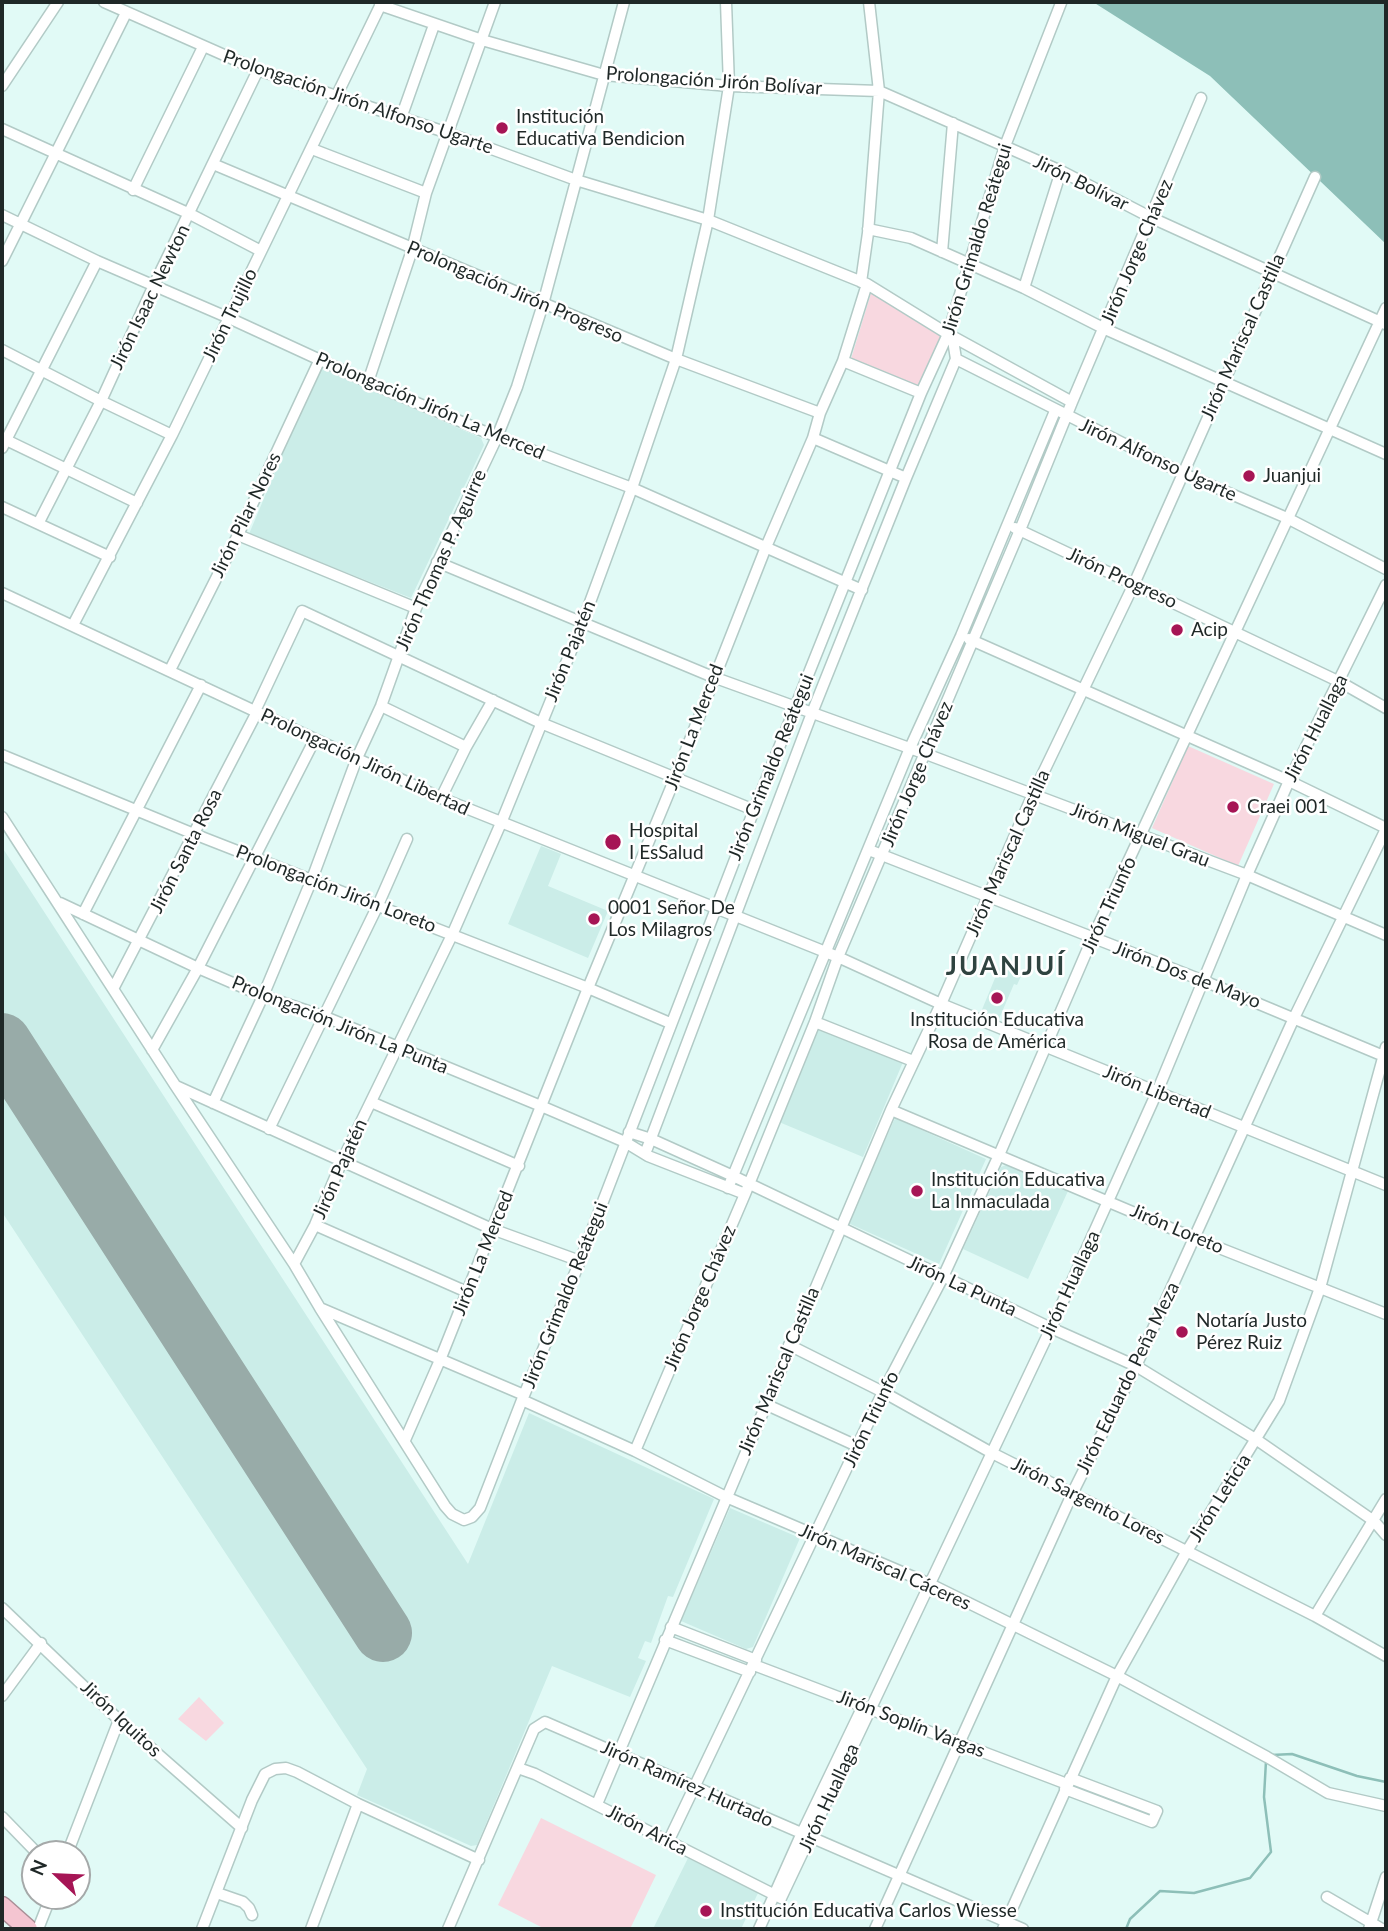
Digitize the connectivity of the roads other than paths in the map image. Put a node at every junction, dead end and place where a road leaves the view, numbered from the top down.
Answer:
1 (58, 2) edge
2 (104, 2) edge
3 (495, 2) edge
4 (624, 2) edge
5 (726, 2) edge
6 (869, 2) edge
7 (1058, 2) edge
8 (381, 3) edge
9 (1072, 7) dead end
10 (126, 13) junction
11 (434, 25) junction
12 (482, 40) junction
13 (203, 47) junction
14 (258, 70) junction
15 (604, 75) junction
16 (2, 86) edge
17 (729, 86) junction
18 (879, 91) junction
19 (337, 97) junction
20 (1201, 98) dead end
21 (401, 118) junction
22 (953, 124) junction
23 (2, 130) edge
24 (448, 133) junction
25 (1005, 146) junction
26 (312, 149) junction
27 (55, 153) junction
28 (213, 164) junction
29 (1061, 171) junction
30 (1315, 177) dead end
31 (576, 180) junction
32 (133, 190) junction
33 (426, 193) junction
34 (289, 197) junction
35 (190, 214) junction
36 (2, 215) edge
37 (1152, 218) junction
38 (708, 219) junction
39 (20, 222) junction
40 (868, 229) junction
41 (412, 250) junction
42 (261, 251) junction
43 (942, 252) junction
44 (2, 261) edge
45 (97, 261) junction
46 (970, 266) junction
47 (1271, 273) junction
48 (864, 283) junction
49 (154, 285) junction
50 (1024, 288) junction
51 (542, 304) junction
52 (1386, 308) edge
53 (229, 318) junction
54 (1383, 323) edge
55 (1105, 329) junction
56 (948, 334) junction
57 (2, 350) edge
58 (320, 359) junction
59 (676, 359) junction
60 (956, 359) junction
61 (843, 361) junction
62 (41, 370) junction
63 (1223, 380) junction
64 (368, 382) junction
65 (921, 393) junction
66 (101, 401) junction
67 (1072, 402) junction
68 (1055, 411) junction
69 (820, 413) junction
70 (1066, 416) junction
71 (1329, 429) junction
72 (172, 435) junction
73 (497, 437) junction
74 (813, 439) junction
75 (3, 442) edge
76 (1386, 454) edge
77 (64, 468) junction
78 (891, 470) junction
79 (1182, 473) junction
80 (906, 478) junction
81 (632, 488) junction
82 (137, 503) junction
83 (2, 506) edge
84 (1287, 518) junction
85 (39, 522) junction
86 (1007, 524) junction
87 (1020, 530) junction
88 (238, 536) junction
89 (766, 547) junction
90 (110, 557) junction
91 (437, 562) junction
92 (1386, 569) edge
93 (845, 582) junction
94 (1134, 584) junction
95 (1386, 585) edge
96 (862, 590) junction
97 (2, 593) edge
98 (416, 608) junction
99 (582, 624) junction
100 (73, 625) junction
101 (1234, 631) junction
102 (961, 636) junction
103 (972, 641) junction
104 (398, 656) junction
105 (170, 670) junction
106 (713, 677) junction
107 (1340, 682) junction
108 (201, 685) junction
109 (1083, 691) junction
110 (493, 701) junction
111 (381, 706) junction
112 (795, 707) junction
113 (1386, 708) edge
114 (256, 712) junction
115 (812, 713) junction
116 (541, 723) junction
117 (1185, 737) junction
118 (315, 739) junction
119 (466, 747) junction
120 (910, 748) junction
121 (926, 754) junction
122 (2, 755) edge
123 (358, 758) junction
124 (675, 778) junction
125 (1289, 781) junction
126 (1032, 794) junction
127 (441, 798) junction
128 (136, 810) junction
129 (754, 810) junction
130 (2, 817) edge
131 (501, 823) junction
132 (1386, 828) edge
133 (194, 834) junction
134 (1141, 835) junction
135 (407, 839) dead end
136 (869, 850) junction
137 (883, 854) junction
138 (254, 857) junction
139 (1247, 875) junction
140 (634, 876) junction
141 (312, 879) junction
142 (987, 897) junction
143 (58, 902) junction
144 (378, 905) junction
145 (715, 908) junction
146 (83, 914) junction
147 (1343, 915) junction
148 (735, 916) junction
149 (452, 935) junction
150 (1386, 935) edge
151 (1093, 939) junction
152 (140, 940) junction
153 (825, 952) junction
154 (838, 957) junction
155 (198, 968) junction
156 (1204, 981) junction
157 (588, 988) junction
158 (113, 989) junction
159 (263, 996) junction
160 (941, 1004) junction
161 (323, 1016) junction
162 (1294, 1018) junction
163 (815, 1022) junction
164 (670, 1023) junction
165 (1046, 1046) junction
166 (396, 1047) junction
167 (152, 1050) junction
168 (1385, 1058) edge
169 (913, 1061) junction
170 (175, 1086) junction
171 (1157, 1092) junction
172 (371, 1102) junction
173 (213, 1103) junction
174 (541, 1106) junction
175 (891, 1110) junction
176 (1244, 1127) junction
177 (269, 1129) junction
178 (627, 1137) junction
179 (651, 1139) junction
180 (645, 1154) junction
181 (999, 1155) junction
182 (342, 1161) junction
183 (519, 1166) junction
184 (1352, 1171) junction
185 (733, 1175) junction
186 (1386, 1185) edge
187 (728, 1188) junction
188 (746, 1189) junction
189 (1109, 1201) junction
190 (315, 1225) junction
191 (839, 1227) junction
192 (492, 1229) junction
193 (1195, 1238) junction
194 (580, 1261) junction
195 (294, 1264) junction
196 (943, 1277) junction
197 (1320, 1288) junction
198 (467, 1292) junction
199 (320, 1308) junction
200 (1386, 1314) edge
201 (1051, 1328) junction
202 (789, 1345) junction
203 (440, 1360) junction
204 (1136, 1366) junction
205 (883, 1392) junction
206 (523, 1398) junction
207 (765, 1404) junction
208 (405, 1440) junction
209 (1257, 1440) junction
210 (858, 1446) junction
211 (635, 1451) junction
212 (992, 1453) junction
213 (1073, 1492) junction
214 (726, 1497) junction
215 (1386, 1499) edge
216 (1374, 1521) junction
217 (815, 1535) junction
218 (1386, 1535) edge
219 (1187, 1551) junction
220 (930, 1584) junction
221 (2, 1608) edge
222 (1315, 1616) junction
223 (1011, 1625) junction
224 (671, 1628) junction
225 (665, 1640) junction
226 (41, 1643) junction
227 (1386, 1656) edge
228 (753, 1666) junction
229 (1117, 1676) junction
230 (2, 1696) edge
231 (867, 1707) junction
232 (119, 1720) junction
233 (960, 1744) junction
234 (619, 1755) junction
235 (518, 1768) junction
236 (1068, 1784) junction
237 (695, 1787) junction
238 (358, 1804) junction
239 (597, 1804) junction
240 (1386, 1806) edge
241 (2, 1817) edge
242 (242, 1828) junction
243 (805, 1837) junction
244 (24, 1840) edge
245 (72, 1840) edge
246 (668, 1842) junction
247 (479, 1860) junction
248 (899, 1877) junction
249 (1386, 1877) edge
250 (217, 1893) junction
251 (775, 1894) junction
252 (1327, 1897) dead end
253 (2, 1906) edge
254 (45, 1910) edge
255 (252, 1915) dead end
256 (1005, 1926) edge
257 (1370, 1926) edge
258 (28, 1929) edge
259 (38, 1929) edge
260 (202, 1929) edge
261 (311, 1929) edge
262 (448, 1929) edge
263 (759, 1929) edge
264 (875, 1929) edge
265 (1023, 1929) edge
266 (1382, 1929) edge

1 - 16 street
2 - 10 street, Prolongación Jirón Alfonso Ugarte
3 - 12 street
4 - 15 street, Jirón Thomas P. Aguirre
5 - 17 street, Jirón Pajatén
6 - 18 street, Jirón La Merced
7 - 9 street
7 - 25 street, Jirón Grimaldo Reátegui
8 - 11 street, Prolongación Jirón Bolívar
8 - 19 street, Jirón Trujillo
10 - 13 street, Prolongación Jirón Alfonso Ugarte
10 - 27 street
11 - 12 street, Prolongación Jirón Bolívar
11 - 21 street
12 - 15 street, Prolongación Jirón Bolívar
12 - 24 street
13 - 14 street, Prolongación Jirón Alfonso Ugarte
13 - 32 street
14 - 19 street, Prolongación Jirón Alfonso Ugarte
14 - 28 street, Jirón Isaac Newton
15 - 17 street, Prolongación Jirón Bolívar
15 - 31 street, Jirón Thomas P. Aguirre
17 - 18 street, Prolongación Jirón Bolívar
17 - 38 street, Jirón Pajatén
18 - 22 street, Prolongación Jirón Bolívar
18 - 40 street, Jirón La Merced
19 - 21 street, Prolongación Jirón Alfonso Ugarte
19 - 26 street, Jirón Trujillo
20 - 37 street, Jirón Jorge Chávez
21 - 24 street, Prolongación Jirón Alfonso Ugarte
22 - 25 street, Prolongación Jirón Bolívar
22 - 43 street
23 - 27 street
24 - 31 street, Prolongación Jirón Alfonso Ugarte
24 - 33 street
25 - 29 street, Jirón Bolívar
25 - 46 street, Jirón Grimaldo Reátegui
26 - 33 street
26 - 34 street, Jirón Trujillo
27 - 32 street
27 - 39 street
28 - 34 street, Prolongación Jirón Progreso
28 - 35 street, Jirón Isaac Newton
29 - 37 street, Jirón Bolívar
29 - 50 street
30 - 47 street, Jirón Mariscal Castilla
31 - 38 street, Prolongación Jirón Alfonso Ugarte
31 - 51 street, Jirón Thomas P. Aguirre
32 - 35 street
33 - 41 street
34 - 41 street, Prolongación Jirón Progreso
34 - 42 street, Jirón Trujillo
35 - 42 street
35 - 49 street, Jirón Isaac Newton
36 - 39 street, Prolongación Jirón La Merced
37 - 47 street, Jirón Bolívar
37 - 55 street, Jirón Jorge Chávez
38 - 48 street, Prolongación Jirón Alfonso Ugarte
38 - 59 street, Jirón Pajatén
39 - 44 street
39 - 45 street, Prolongación Jirón La Merced
40 - 43 street
40 - 48 street, Jirón La Merced
41 - 51 street, Prolongación Jirón Progreso
41 - 64 street
42 - 53 street, Jirón Trujillo
43 - 46 street
45 - 49 street, Prolongación Jirón La Merced
45 - 62 street
46 - 50 street
46 - 56 street, Jirón Grimaldo Reátegui
47 - 54 street, Jirón Bolívar
47 - 63 street, Jirón Mariscal Castilla
48 - 56 street, Prolongación Jirón Alfonso Ugarte
48 - 61 street, Jirón La Merced
49 - 53 street, Prolongación Jirón La Merced
49 - 66 street, Jirón Isaac Newton
50 - 55 street
51 - 59 street, Prolongación Jirón Progreso
51 - 73 street, Jirón Thomas P. Aguirre
52 - 54 street, Jirón Triunfo
53 - 58 street, Prolongación Jirón La Merced
53 - 72 street, Jirón Trujillo
54 - 71 street, Jirón Triunfo
55 - 63 street
55 - 67 street, Jirón Jorge Chávez
56 - 60 street
56 - 65 street, Jirón Grimaldo Reátegui
56 - 67 street, Prolongación Jirón Alfonso Ugarte
57 - 62 street
58 - 64 street, Prolongación Jirón La Merced
58 - 88 street, Jirón Pilar Nores
59 - 69 street, Prolongación Jirón Progreso
59 - 81 street, Jirón Pajatén
60 - 68 street, Jirón Alfonso Ugarte
60 - 80 street, Jirón Grimaldo Reátegui
61 - 65 street
61 - 69 street, Jirón La Merced
62 - 66 street
62 - 75 street
63 - 71 street
63 - 79 street, Jirón Mariscal Castilla
64 - 73 street, Prolongación Jirón La Merced
65 - 78 street, Jirón Grimaldo Reátegui
66 - 72 street
66 - 77 street, Jirón Isaac Newton
67 - 70 street, Jirón Jorge Chávez
68 - 70 street, Jirón Alfonso Ugarte
68 - 86 street, Jirón Jorge Chávez
69 - 74 street, Jirón La Merced
70 - 79 street, Jirón Alfonso Ugarte
70 - 87 street, Jirón Jorge Chávez
71 - 76 street
71 - 84 street, Jirón Triunfo
72 - 82 street, Jirón Trujillo
73 - 81 street, Prolongación Jirón La Merced
73 - 91 street, Jirón Thomas P. Aguirre
74 - 78 street
74 - 89 street, Jirón La Merced
75 - 77 street
77 - 82 street
77 - 85 street, Jirón Isaac Newton
78 - 80 street
78 - 93 street, Jirón Grimaldo Reátegui
79 - 84 street, Jirón Alfonso Ugarte
79 - 94 street, Jirón Mariscal Castilla
80 - 96 street, Jirón Grimaldo Reátegui
81 - 89 street, Prolongación Jirón La Merced
81 - 99 street, Jirón Pajatén
82 - 90 street, Jirón Trujillo
83 - 85 street
84 - 92 street, Jirón Alfonso Ugarte
84 - 101 street, Jirón Triunfo
85 - 90 street
86 - 87 street, Jirón Progreso
86 - 102 street, Jirón Jorge Chávez
87 - 94 street, Jirón Progreso
87 - 103 street, Jirón Jorge Chávez
88 - 98 street
88 - 105 street, Jirón Pilar Nores
89 - 93 street, Prolongación Jirón La Merced
89 - 106 street, Jirón La Merced
90 - 100 street, Jirón Trujillo
91 - 98 street, Jirón Thomas P. Aguirre
91 - 99 street, Jirón Miguel Grau
93 - 96 street, Prolongación Jirón La Merced
93 - 112 street, Jirón Grimaldo Reátegui
94 - 101 street, Jirón Progreso
94 - 109 street, Jirón Mariscal Castilla
95 - 107 street, Jirón Huallaga
96 - 115 street, Jirón Grimaldo Reátegui
97 - 100 street, Prolongación Jirón Libertad
98 - 104 street, Jirón Thomas P. Aguirre
99 - 106 street, Jirón Miguel Grau
99 - 116 street, Jirón Pajatén
100 - 105 street, Prolongación Jirón Libertad
101 - 107 street, Jirón Progreso
101 - 117 street, Jirón Triunfo
102 - 103 street
102 - 120 street, Jirón Jorge Chávez
103 - 109 street
103 - 121 street, Jirón Jorge Chávez
104 - 110 street
104 - 111 street, Jirón Thomas P. Aguirre
104 - 114 street, Jirón Santa Rosa
105 - 108 street, Prolongación Jirón Libertad
106 - 112 street, Jirón Miguel Grau
106 - 124 street, Jirón La Merced
107 - 113 street, Jirón Progreso
107 - 125 street, Jirón Huallaga
108 - 114 street, Prolongación Jirón Libertad
108 - 128 street
109 - 117 street
109 - 126 street, Jirón Mariscal Castilla
110 - 116 street
110 - 119 street
111 - 119 street
111 - 123 street, Jirón Thomas P. Aguirre
112 - 115 street, Jirón Miguel Grau
112 - 129 street, Jirón Grimaldo Reátegui
114 - 118 street, Prolongación Jirón Libertad
114 - 133 street, Jirón Santa Rosa
115 - 120 street, Jirón Miguel Grau
115 - 148 street, Jirón Grimaldo Reátegui
116 - 124 street
116 - 131 street, Jirón Pajatén
117 - 125 street
117 - 134 street, Jirón Triunfo
118 - 123 street, Prolongación Jirón Libertad
118 - 138 street
119 - 127 street
120 - 121 street, Jirón Miguel Grau
120 - 136 street, Jirón Jorge Chávez
121 - 126 street, Jirón Miguel Grau
121 - 137 street, Jirón Jorge Chávez
122 - 128 street, Prolongación Jirón Loreto
123 - 127 street, Prolongación Jirón Libertad
123 - 141 street, Jirón Thomas P. Aguirre
124 - 129 street
124 - 140 street, Jirón La Merced
125 - 132 street
125 - 139 street, Jirón Huallaga
126 - 134 street, Jirón Miguel Grau
126 - 142 street, Jirón Mariscal Castilla
127 - 131 street, Prolongación Jirón Libertad
128 - 133 street, Prolongación Jirón Loreto
128 - 146 street
129 - 145 street, Jirón Grimaldo Reátegui
130 - 143 street
131 - 140 street, Prolongación Jirón Libertad
131 - 149 street, Jirón Pajatén
132 - 147 street, Jirón Eduardo Peña Meza
133 - 138 street, Prolongación Jirón Loreto
133 - 152 street, Jirón Santa Rosa
134 - 139 street, Jirón Miguel Grau
134 - 151 street, Jirón Triunfo
135 - 144 street
136 - 137 street, Jirón Dos de Mayo
136 - 153 street, Jirón Jorge Chávez
137 - 142 street, Jirón Dos de Mayo
137 - 154 street, Jirón Jorge Chávez
138 - 141 street, Prolongación Jirón Loreto
138 - 155 street
139 - 147 street, Jirón Miguel Grau
139 - 156 street, Jirón Huallaga
140 - 145 street, Prolongación Jirón Libertad
140 - 157 street, Jirón La Merced
141 - 144 street, Prolongación Jirón Loreto
141 - 159 street, Jirón Thomas P. Aguirre
142 - 151 street, Jirón Dos de Mayo
142 - 160 street, Jirón Mariscal Castilla
143 - 146 street, Prolongación Jirón La Punta
143 - 158 street
144 - 149 street, Prolongación Jirón Loreto
144 - 161 street
145 - 148 street, Prolongación Jirón Libertad
145 - 164 street, Jirón Grimaldo Reátegui
146 - 152 street, Prolongación Jirón La Punta
147 - 150 street, Jirón Miguel Grau
147 - 162 street, Jirón Eduardo Peña Meza
148 - 153 street, Jirón Libertad
148 - 179 street, Jirón Grimaldo Reátegui
149 - 157 street, Prolongación Jirón Loreto
149 - 166 street, Jirón Pajatén
151 - 156 street, Jirón Dos de Mayo
151 - 165 street, Jirón Triunfo
152 - 155 street, Prolongación Jirón La Punta
152 - 158 street, Jirón Santa Rosa
153 - 154 street, Jirón Libertad
153 - 185 street, Jirón Jorge Chávez
154 - 160 street, Jirón Libertad
154 - 163 street, Jirón Jorge Chávez
155 - 159 street, Prolongación Jirón La Punta
155 - 167 street
156 - 162 street, Jirón Dos de Mayo
156 - 171 street, Jirón Huallaga
157 - 164 street, Prolongación Jirón Loreto
157 - 174 street, Jirón La Merced
158 - 167 street
159 - 161 street, Prolongación Jirón La Punta
159 - 173 street, Jirón Thomas P. Aguirre
160 - 165 street, Jirón Libertad
160 - 169 street, Jirón Mariscal Castilla
161 - 166 street, Prolongación Jirón La Punta
161 - 177 street
162 - 168 street, Jirón Dos de Mayo
162 - 176 street, Jirón Eduardo Peña Meza
163 - 169 street
163 - 188 street, Jirón Jorge Chávez
164 - 178 street, Jirón Grimaldo Reátegui
165 - 171 street, Jirón Libertad
165 - 181 street, Jirón Triunfo
166 - 172 street, Jirón Pajatén
166 - 174 street, Prolongación Jirón La Punta
167 - 170 street
168 - 184 street, Jirón Leticia
169 - 175 street, Jirón Mariscal Castilla
170 - 173 street
170 - 195 street
171 - 176 street, Jirón Libertad
171 - 189 street, Jirón Huallaga
172 - 182 street, Jirón Pajatén
172 - 183 street
173 - 177 street
174 - 178 street, Prolongación Jirón La Punta
174 - 183 street, Jirón La Merced
175 - 181 street, Jirón Loreto
175 - 191 street, Jirón Mariscal Castilla
176 - 184 street, Jirón Libertad
176 - 193 street, Jirón Eduardo Peña Meza
177 - 182 street
178 - 179 street, Jirón La Punta
178 - 180 street, Jirón La Punta
178 - 194 street, Jirón Grimaldo Reátegui
179 - 180 street, Jirón Grimaldo Reátegui
179 - 185 street, Jirón La Punta
180 - 187 street, Jirón La Punta
181 - 189 street, Jirón Loreto
181 - 196 street, Jirón Triunfo
182 - 190 street, Jirón Pajatén
182 - 192 street
183 - 192 street, Jirón La Merced
184 - 186 street, Jirón Libertad
184 - 197 street, Jirón Leticia
185 - 187 street, Jirón Jorge Chávez
185 - 188 street, Jirón La Punta
187 - 188 street, Jirón La Punta
188 - 191 street, Jirón La Punta
188 - 211 street, Jirón Jorge Chávez
189 - 193 street, Jirón Loreto
189 - 201 street, Jirón Huallaga
190 - 195 street, Jirón Pajatén
190 - 198 street
191 - 196 street, Jirón La Punta
191 - 202 street, Jirón Mariscal Castilla
192 - 194 street
192 - 198 street, Jirón La Merced
193 - 197 street, Jirón Loreto
193 - 204 street, Jirón Eduardo Peña Meza
194 - 206 street, Jirón Grimaldo Reátegui
195 - 199 street
196 - 201 street, Jirón La Punta
196 - 205 street, Jirón Triunfo
197 - 200 street, Jirón Loreto
197 - 209 street, Jirón Leticia
198 - 203 street, Jirón La Merced
199 - 203 street, Jirón Mariscal Cáceres
199 - 208 street
201 - 204 street, Jirón La Punta
201 - 212 street, Jirón Huallaga
202 - 205 street, Jirón Sargento Lores
202 - 207 street, Jirón Mariscal Castilla
203 - 206 street, Jirón Mariscal Cáceres
203 - 208 street, Jirón La Merced
204 - 209 street, Jirón La Punta
204 - 213 street, Jirón Eduardo Peña Meza
205 - 210 street, Jirón Triunfo
205 - 212 street, Jirón Sargento Lores
206 - 208 street, Jirón Grimaldo Reátegui
206 - 211 street, Jirón Mariscal Cáceres
207 - 210 street
207 - 214 street, Jirón Mariscal Castilla
209 - 216 street, Jirón La Punta
209 - 219 street, Jirón Leticia
210 - 217 street, Jirón Triunfo
211 - 214 street, Jirón Mariscal Cáceres
212 - 213 street, Jirón Sargento Lores
212 - 220 street, Jirón Huallaga
213 - 219 street, Jirón Sargento Lores
213 - 223 street, Jirón Eduardo Peña Meza
214 - 217 street, Jirón Mariscal Cáceres
214 - 224 street, Jirón Mariscal Castilla
215 - 216 street
216 - 218 street, Jirón La Punta
216 - 222 street
217 - 220 street, Jirón Mariscal Cáceres
217 - 228 street, Jirón Triunfo
219 - 222 street, Jirón Sargento Lores
219 - 229 street, Jirón Leticia
220 - 223 street, Jirón Mariscal Cáceres
220 - 231 street, Jirón Huallaga
221 - 226 street, Jirón Iquitos
222 - 227 street, Jirón Sargento Lores
223 - 229 street, Jirón Mariscal Cáceres
223 - 233 street, Jirón Eduardo Peña Meza
224 - 225 street, Jirón Mariscal Castilla
224 - 228 street, Jirón Soplín Vargas
225 - 228 street, Jirón Soplín Vargas
225 - 234 street, Jirón Mariscal Castilla
226 - 230 street
226 - 232 street, Jirón Iquitos
228 - 231 street, Jirón Soplín Vargas
228 - 237 street, Jirón Triunfo
229 - 236 street, Jirón Leticia
229 - 240 street, Jirón Mariscal Cáceres
231 - 233 street, Jirón Soplín Vargas
231 - 243 street, Jirón Huallaga
232 - 242 street, Jirón Iquitos
232 - 245 street
233 - 236 street, Jirón Soplín Vargas
233 - 248 street, Jirón Eduardo Peña Meza
234 - 235 street, Jirón Ramírez Hurtado
234 - 237 street, Jirón Ramírez Hurtado
234 - 239 street, Jirón Mariscal Castilla
235 - 239 street, Jirón Arica
235 - 247 street
236 - 236 street, Jirón Soplín Vargas
236 - 256 street, Jirón Leticia
237 - 243 street, Jirón Ramírez Hurtado
237 - 246 street, Jirón Triunfo
238 - 242 street
238 - 247 street
238 - 261 street
239 - 246 street, Jirón Arica
241 - 244 street
242 - 250 street
243 - 248 street, Jirón Ramírez Hurtado
243 - 251 street, Jirón Huallaga
246 - 251 street, Jirón Arica
247 - 262 street
248 - 256 street, Jirón Ramírez Hurtado
248 - 264 street, Jirón Eduardo Peña Meza
249 - 257 street
250 - 255 street
250 - 260 street
251 - 263 street, Jirón Huallaga
252 - 257 street
253 - 258 highway
254 - 259 street
256 - 265 street, Jirón Ramírez Hurtado
257 - 266 street

